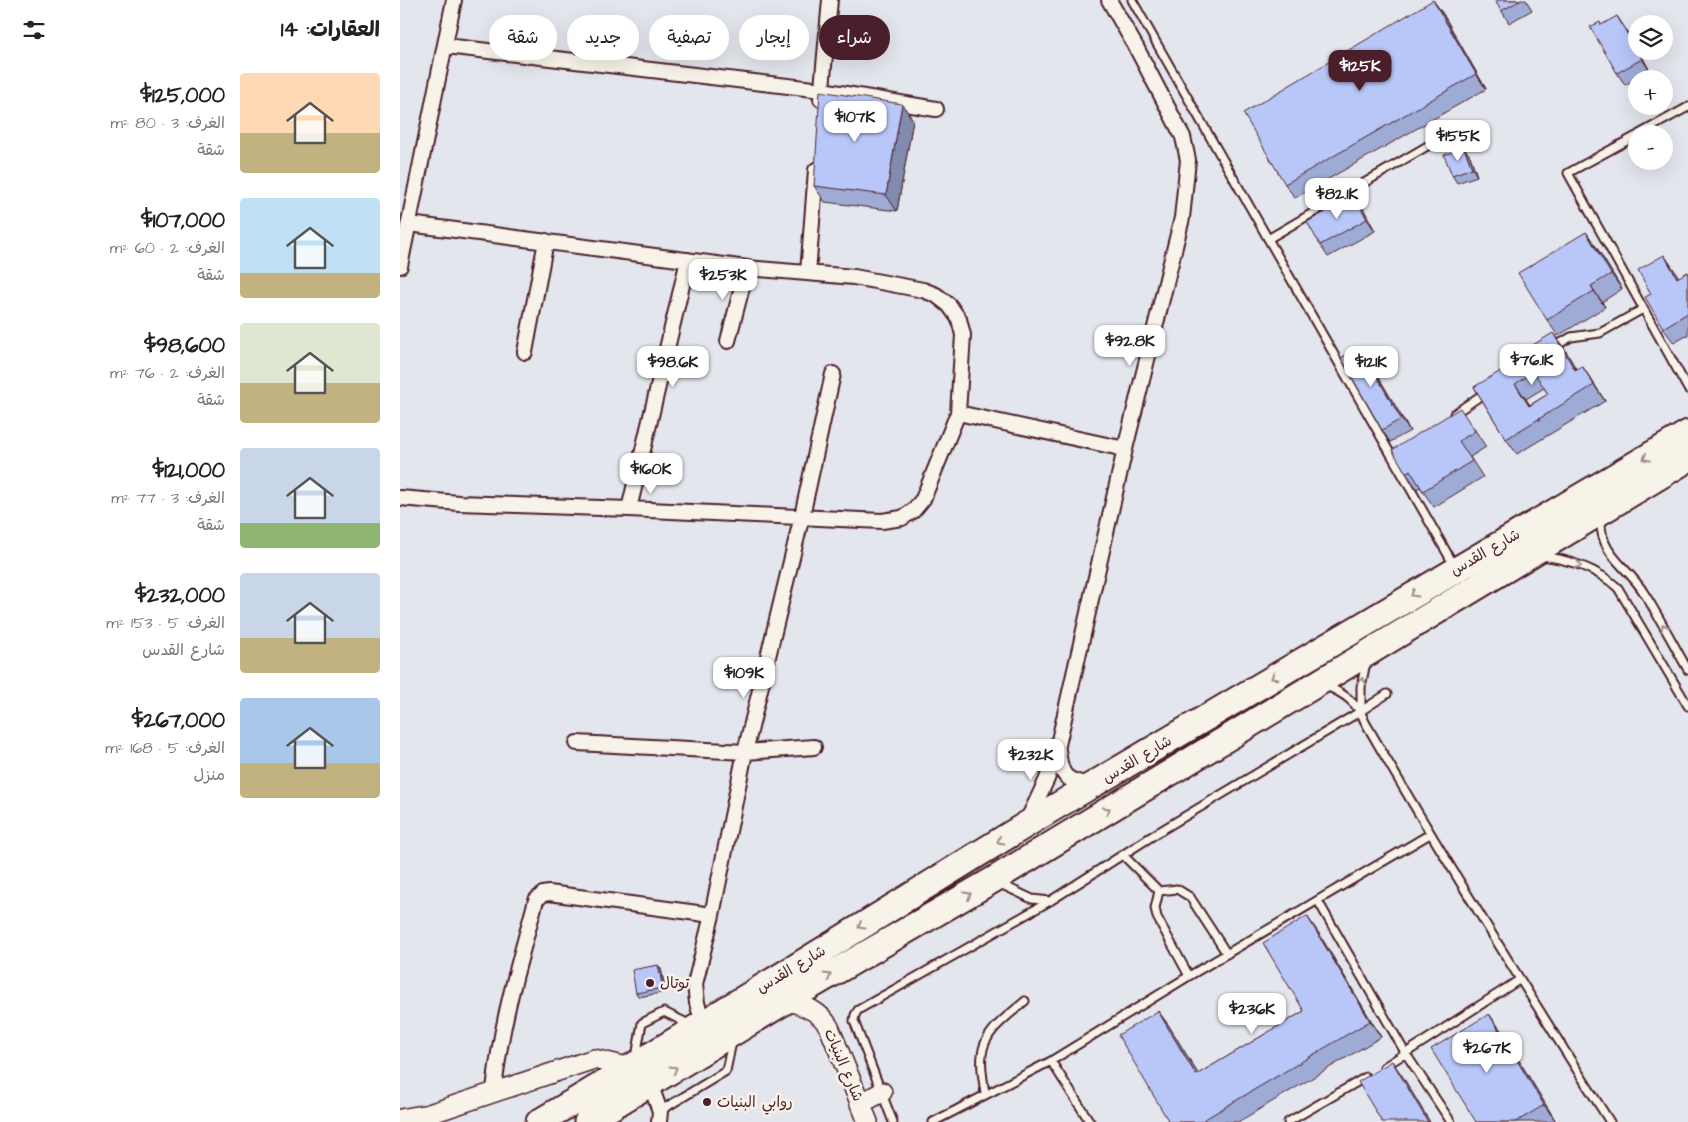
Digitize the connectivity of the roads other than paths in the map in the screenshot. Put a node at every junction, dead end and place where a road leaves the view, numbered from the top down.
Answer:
1 (454, 0) edge
2 (830, 0) edge
3 (1109, 0) edge
4 (1132, 0) edge
5 (446, 46) junction
6 (822, 90) junction
7 (1688, 107) edge
8 (820, 109) edge
9 (936, 109) dead end
10 (1656, 125) edge
11 (1453, 131) dead end
12 (1628, 140) edge
13 (817, 157) edge
14 (410, 224) junction
15 (403, 237) edge
16 (1268, 239) junction
17 (546, 241) junction
18 (688, 260) junction
19 (400, 266) edge
20 (747, 268) junction
21 (808, 273) junction
22 (1644, 309) junction
23 (728, 341) dead end
24 (1550, 350) edge
25 (525, 352) dead end
26 (833, 374) dead end
27 (1496, 385) edge
28 (1688, 389) edge
29 (958, 414) junction
30 (1448, 418) edge
31 (1688, 433) edge
32 (1125, 448) junction
33 (1400, 452) edge
34 (1392, 457) junction
35 (1688, 460) edge
36 (400, 498) edge
37 (629, 509) junction
38 (1602, 512) junction
39 (802, 516) junction
40 (1530, 555) junction
41 (1456, 569) junction
42 (1369, 652) junction
43 (1688, 670) edge
44 (1316, 683) junction
45 (1387, 694) dead end
46 (1688, 706) edge
47 (1361, 711) junction
48 (577, 743) dead end
49 (1058, 745) junction
50 (814, 747) dead end
51 (745, 752) junction
52 (1092, 785) junction
53 (1024, 826) junction
54 (1430, 834) junction
55 (1123, 855) junction
56 (993, 880) junction
57 (1159, 891) junction
58 (1050, 901) junction
59 (1318, 901) junction
60 (712, 915) junction
61 (1227, 954) junction
62 (1189, 976) junction
63 (1519, 980) junction
64 (787, 1000) junction
65 (1025, 1001) dead end
66 (699, 1025) junction
67 (735, 1032) junction
68 (1406, 1054) junction
69 (1051, 1061) junction
70 (1380, 1069) edge
71 (639, 1073) junction
72 (1372, 1074) edge
73 (494, 1091) junction
74 (882, 1092) junction
75 (985, 1095) junction
76 (860, 1104) junction
77 (659, 1116) edge
78 (400, 1119) edge
79 (538, 1122) edge
80 (587, 1122) edge
81 (868, 1122) edge
82 (894, 1122) edge
83 (933, 1122) edge
84 (1090, 1122) edge
85 (1288, 1122) edge
86 (1451, 1122) edge
87 (1610, 1122) edge

1 - 5 street
2 - 6 street
3 - 32 street
4 - 16 lane
5 - 6 street
5 - 14 street
6 - 8 street
6 - 9 street
7 - 10 lane
11 - 16 lane
12 - 22 lane
13 - 21 street
14 - 15 street
14 - 17 street
15 - 19 street
16 - 34 lane
17 - 18 street
17 - 25 street
18 - 20 street
18 - 37 street
20 - 21 street
20 - 23 street
21 - 29 street
22 - 24 lane
22 - 28 lane
26 - 39 street
27 - 30 lane
29 - 32 street
29 - 39 street
31 -> 41 highway, شارع القدس
32 - 49 street
33 - 34 lane
34 - 41 lane
35 - 38 highway, شارع القدس
36 - 37 street
37 - 39 street
38 - 40 highway, شارع القدس
43 -> 38 lane
39 - 51 street
40 - 42 highway, شارع القدس
40 -> 46 lane
41 -> 52 highway, شارع القدس
42 - 44 highway, شارع القدس
47 -> 42 lane
44 - 47 lane
56 -> 44 highway, شارع القدس
45 - 47 lane
47 - 54 lane
47 - 55 lane
48 - 51 street
49 - 52 street
49 - 53 street
50 - 51 street
51 - 60 street
52 - 53 highway, شارع القدس
53 -> 66 highway, شارع القدس
54 - 59 lane
54 - 63 lane
55 - 57 lane
55 - 58 lane
56 - 58 lane
64 -> 56 highway, شارع القدس
57 - 61 lane
57 - 62 lane
58 - 74 lane
59 - 61 lane
59 - 68 lane
60 - 66 street
60 - 73 street
61 - 62 lane
62 - 69 lane
63 - 68 lane
63 - 87 lane
64 - 67 highway, شارع القدس
64 - 76 main road, شارع البنيات
65 - 75 lane
66 - 71 highway, شارع القدس
71 -> 67 highway, شارع القدس
67 - 77 lane
68 - 70 lane
68 - 86 lane
69 - 75 lane
69 - 84 lane
71 - 73 main road
71 - 77 street
71 - 79 highway, شارع القدس
71 - 80 highway, شارع القدس
72 - 85 lane
73 - 78 main road
74 - 76 main road
74 - 82 lane
75 - 83 lane
76 - 81 main road, شارع البنيات

